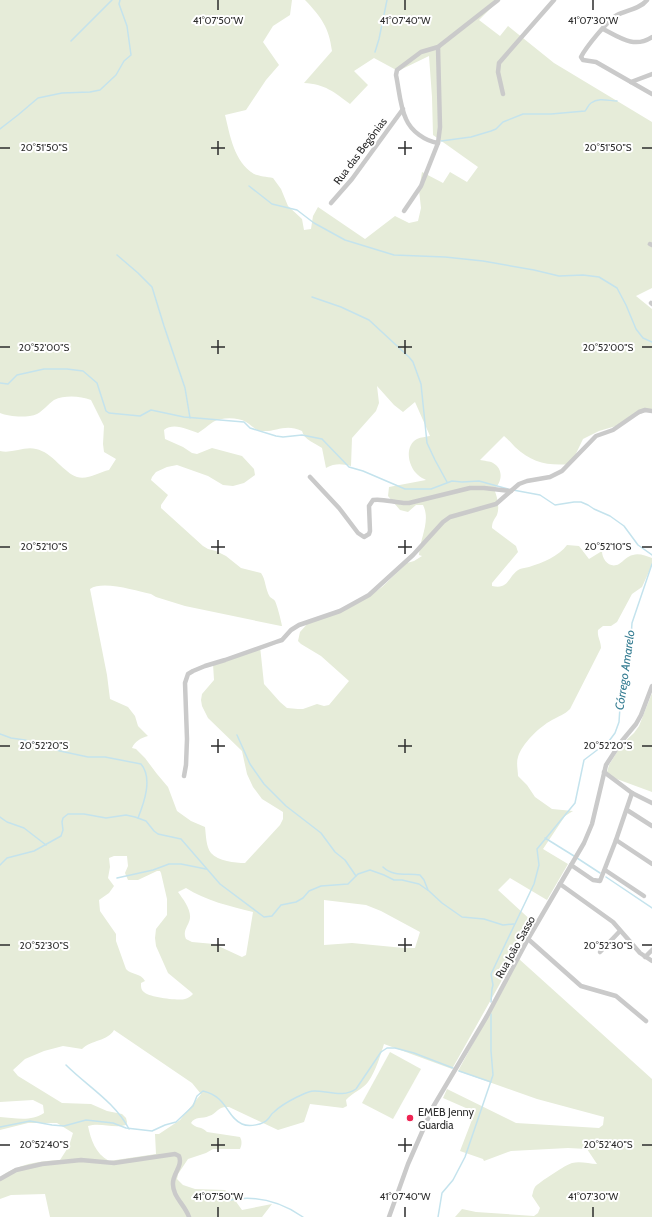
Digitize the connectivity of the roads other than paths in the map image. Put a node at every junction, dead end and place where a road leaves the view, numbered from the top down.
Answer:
1 (498, 0) edge
2 (554, 0) edge
3 (647, 0) edge
4 (603, 28) junction
5 (652, 36) edge
6 (438, 46) junction
7 (652, 74) edge
8 (631, 82) junction
9 (503, 94) dead end
10 (652, 94) edge
11 (403, 109) junction
12 (438, 143) junction
13 (331, 203) dead end
14 (404, 211) dead end
15 (652, 411) edge
16 (310, 477) dead end
17 (511, 491) junction
18 (652, 686) edge
19 (604, 772) junction
20 (184, 776) dead end
21 (632, 793) junction
22 (652, 804) edge
23 (627, 810) junction
24 (652, 826) edge
25 (616, 840) junction
26 (652, 864) edge
27 (571, 865) junction
28 (605, 870) junction
29 (560, 884) junction
30 (644, 896) dead end
31 (620, 931) junction
32 (528, 939) junction
33 (652, 950) edge
34 (600, 952) dead end
35 (645, 957) junction
36 (652, 961) edge
37 (646, 1021) dead end
38 (0, 1179) edge
39 (189, 1217) edge
40 (389, 1217) edge

1 - 6 street
2 - 9 street
3 - 4 street
4 - 5 street
4 - 8 street
6 - 11 street
6 - 12 street
7 - 8 street
8 - 10 street
11 - 12 street
11 - 13 street, Rua das Begônias
12 - 14 street
15 - 17 street
16 - 17 street
17 - 20 street
18 - 19 street, Rua João Sasso
19 - 21 street
19 - 27 street, Rua João Sasso
21 - 22 street
21 - 23 street
23 - 24 street
23 - 25 street
25 - 26 street
25 - 28 street
27 - 28 street
27 - 29 street, Rua João Sasso
28 - 30 street
29 - 31 street
29 - 32 street, Rua João Sasso
31 - 34 street
31 - 35 street
32 - 37 street
32 - 40 street, Rua João Sasso
33 - 35 street
35 - 36 street
38 - 39 street

